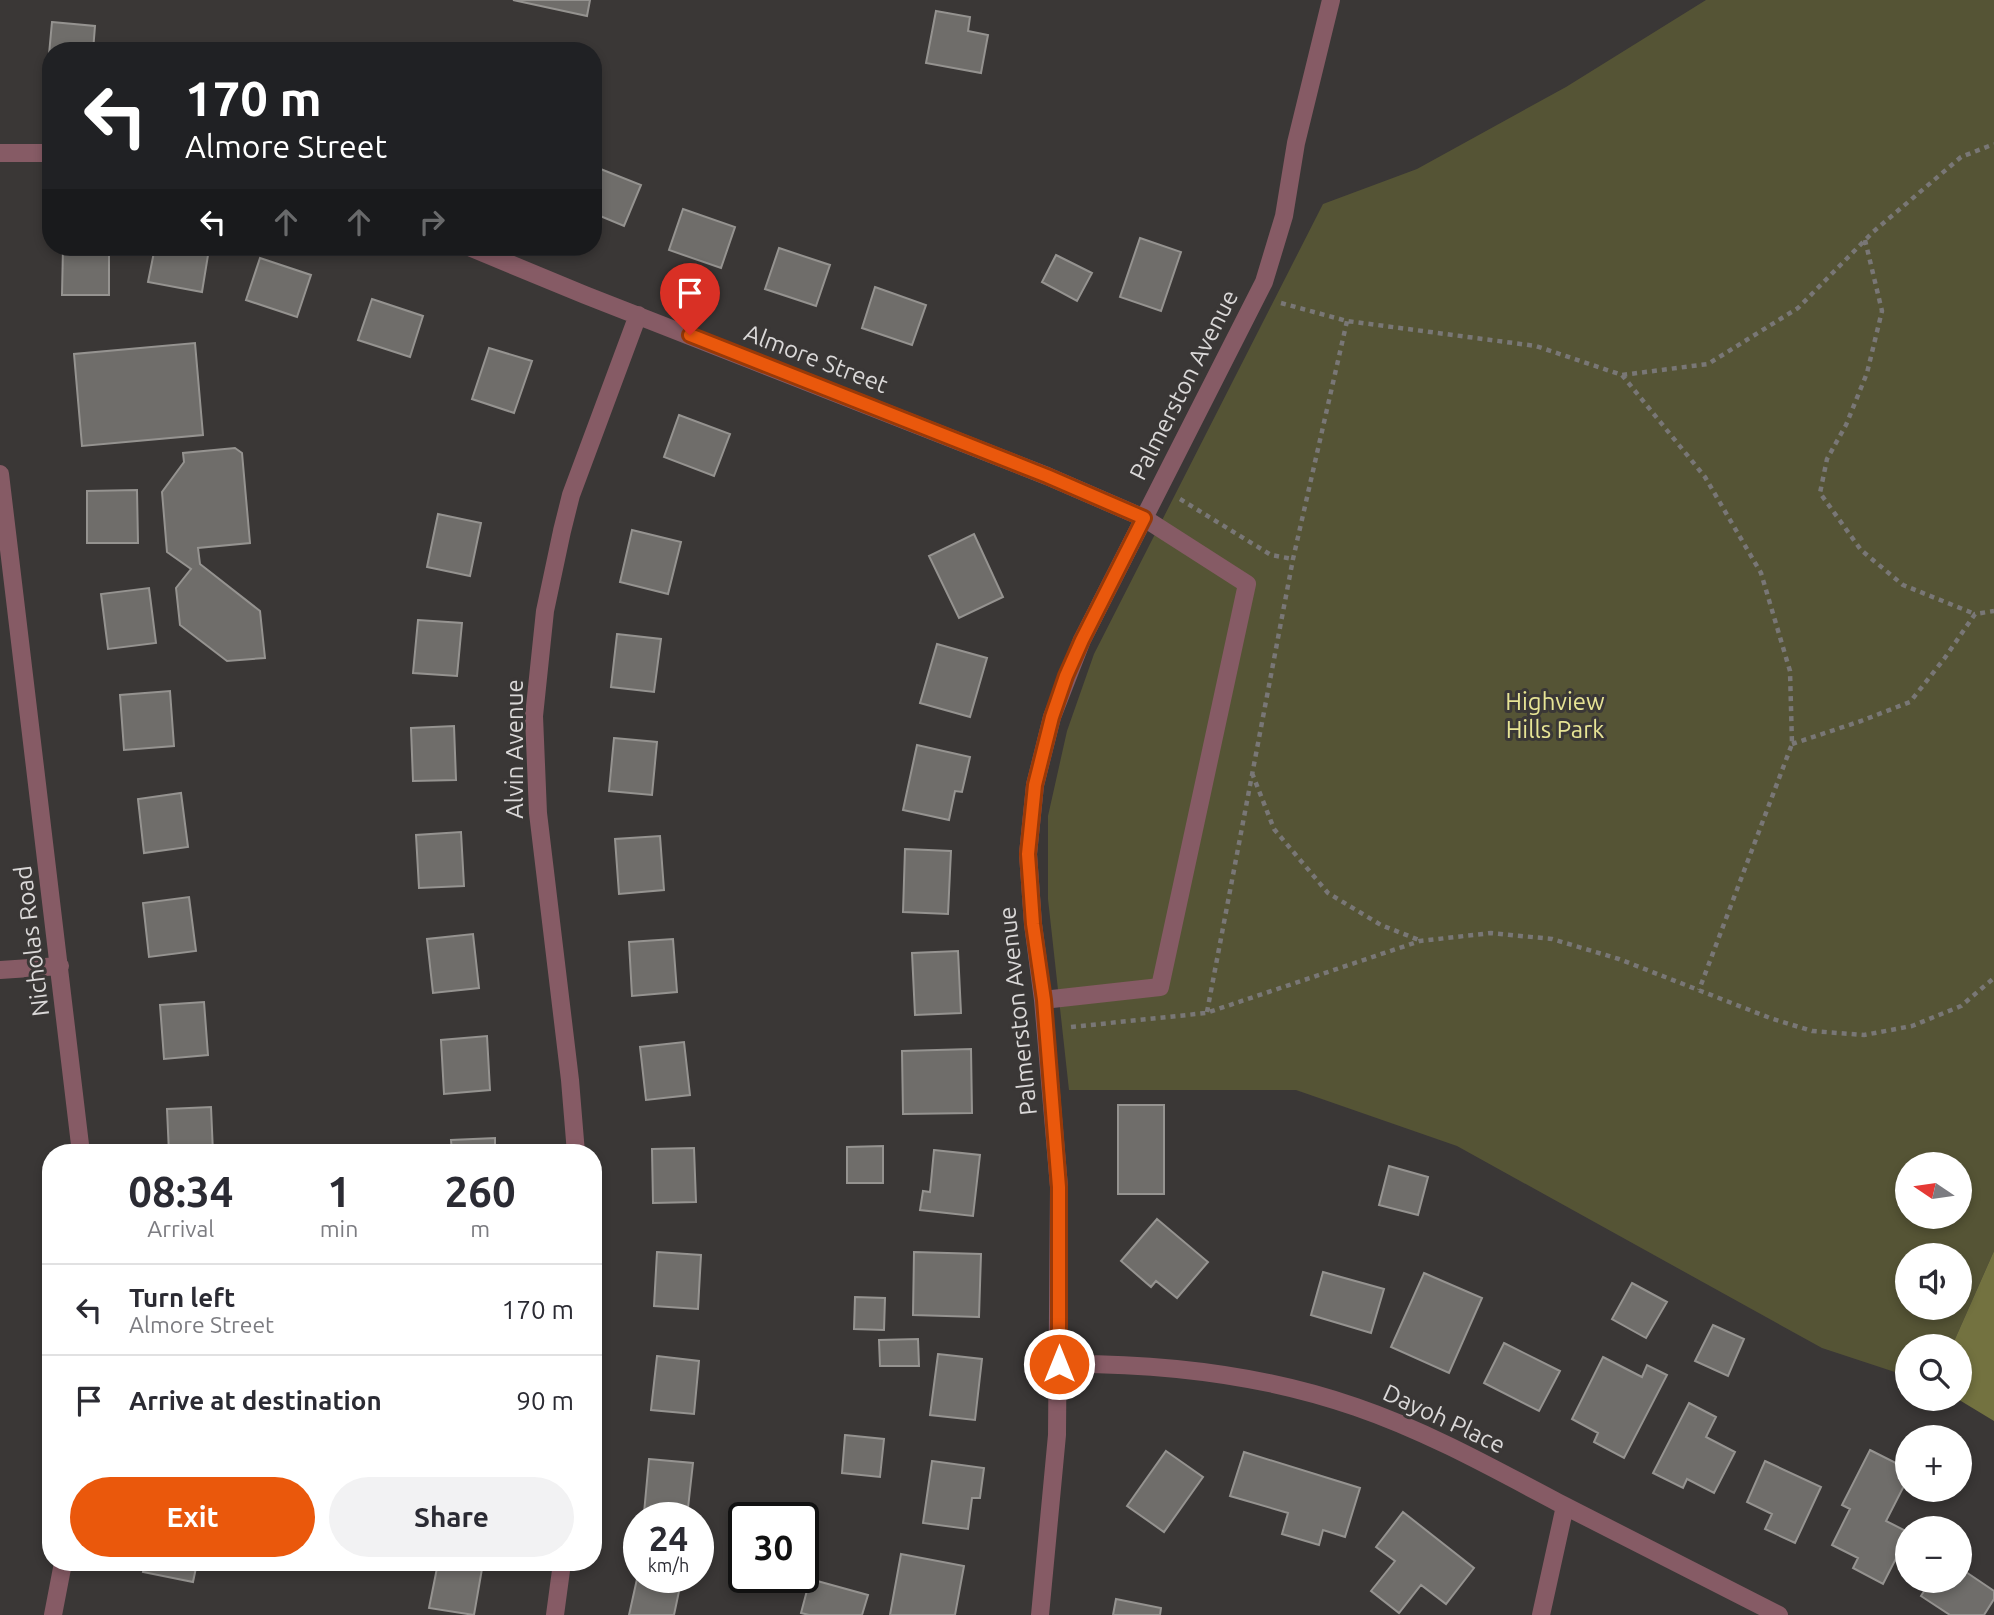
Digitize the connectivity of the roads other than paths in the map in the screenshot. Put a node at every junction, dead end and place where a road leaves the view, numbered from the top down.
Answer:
1 (1331, 0) edge
2 (0, 153) edge
3 (42, 153) edge
4 (491, 256) edge
5 (638, 315) junction
6 (0, 474) edge
7 (1144, 518) junction
8 (60, 966) junction
9 (0, 970) edge
10 (1044, 1000) junction
11 (80, 1144) edge
12 (575, 1144) edge
13 (1059, 1364) junction
14 (1565, 1506) junction
15 (61, 1571) edge
16 (561, 1571) edge
17 (53, 1615) edge
18 (555, 1615) edge
19 (1040, 1615) edge
20 (1541, 1615) edge
21 (1779, 1615) edge

1 - 7 street, Palmerston Avenue
2 - 3 street
4 - 5 street, Almore Street
5 - 7 street, Almore Street
5 - 12 street, Alvin Avenue
6 - 8 street, Nicholas Road
7 - 10 street, Palmerston Avenue
7 - 10 street, Almore Street
8 - 9 street
8 - 11 street, Nicholas Road
10 - 13 street, Palmerston Avenue
13 - 14 street, Dayoh Place
13 - 19 street, Palmerston Avenue
14 - 20 street
14 - 21 street, Dayoh Place
15 - 17 street
16 - 18 street

